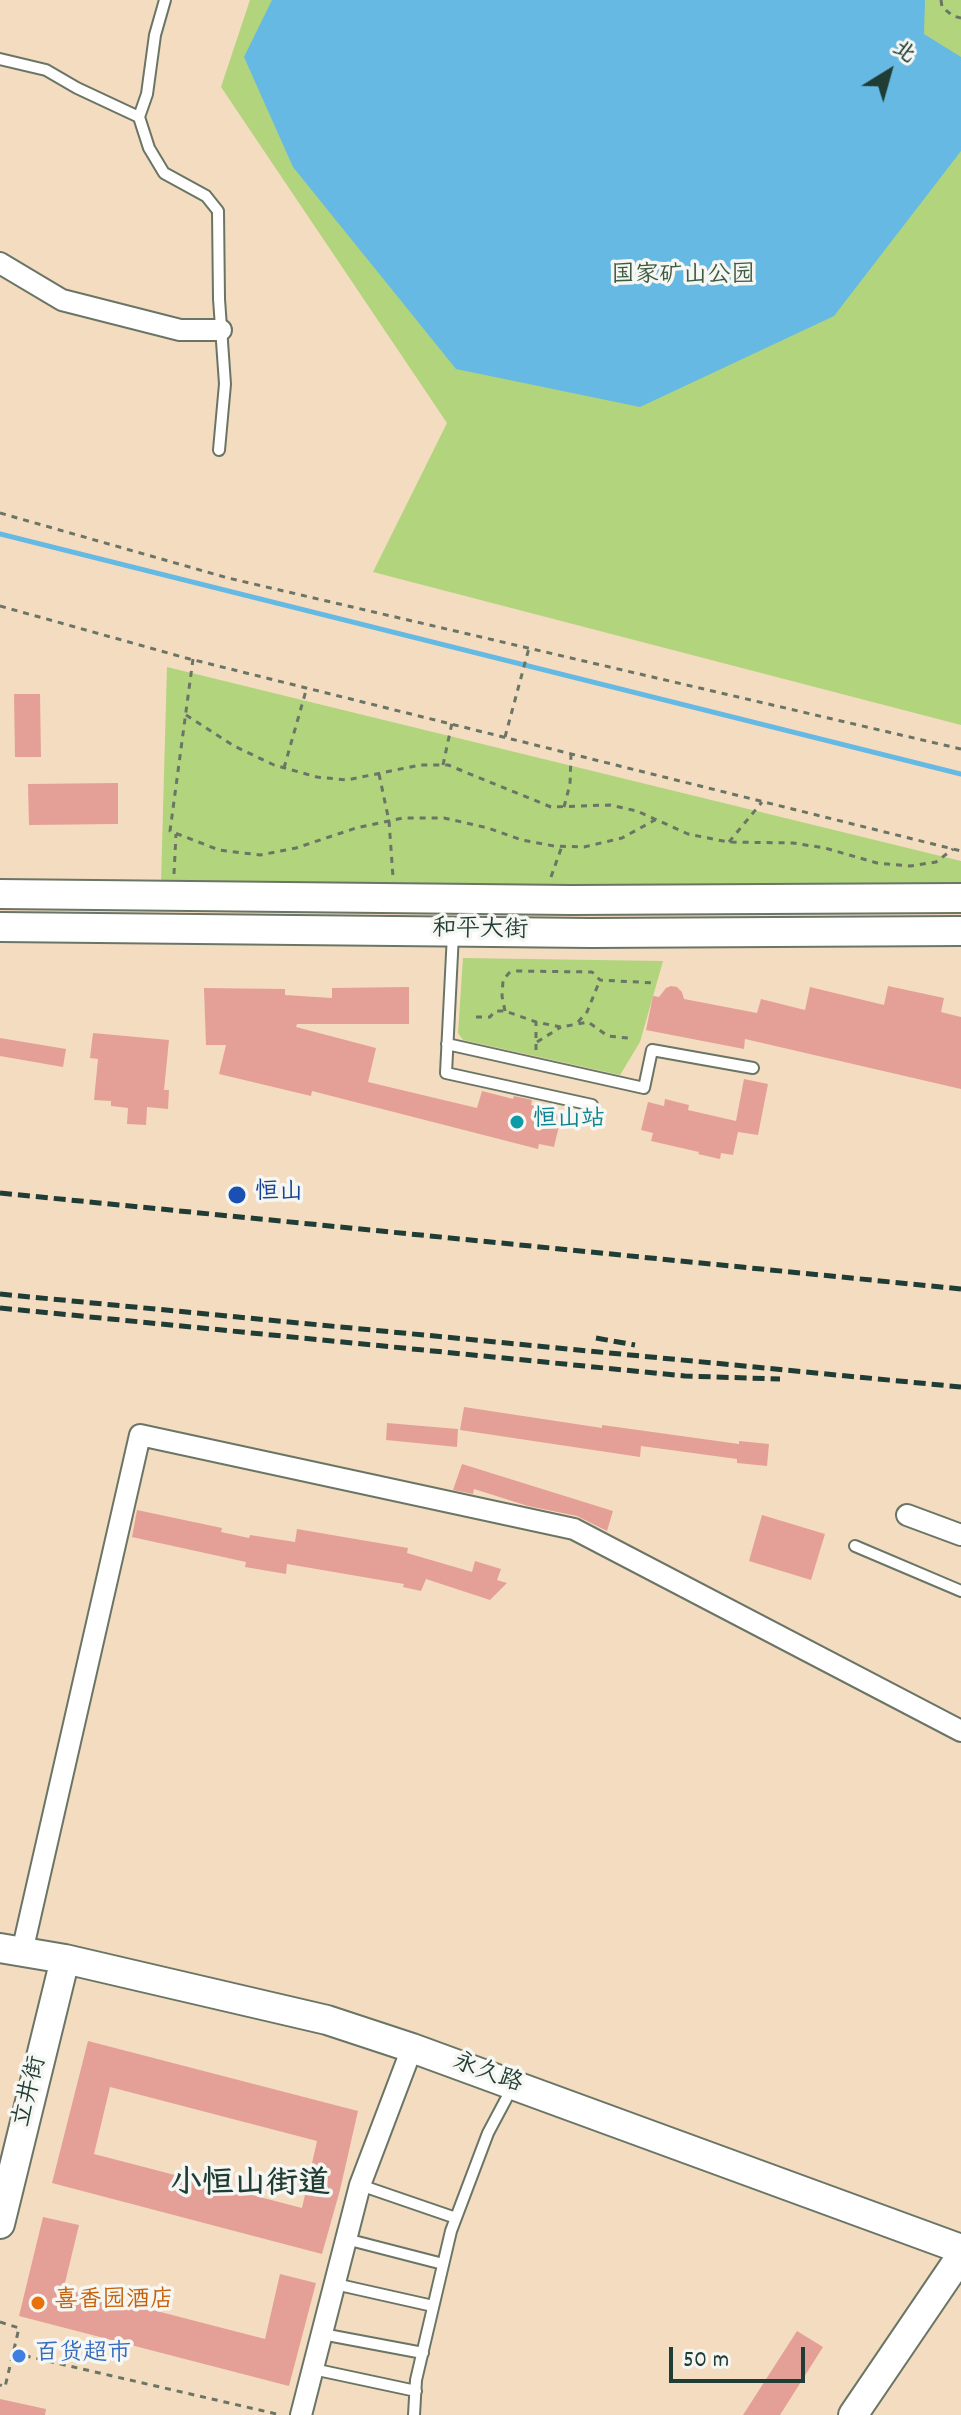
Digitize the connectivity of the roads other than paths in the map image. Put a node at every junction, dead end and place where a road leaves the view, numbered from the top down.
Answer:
1 (165, 0) edge
2 (0, 59) edge
3 (139, 117) junction
4 (0, 263) edge
5 (221, 330) junction
6 (219, 450) dead end
7 (0, 894) edge
8 (961, 898) edge
9 (0, 927) edge
10 (961, 931) edge
11 (453, 932) junction
12 (447, 1044) junction
13 (753, 1068) dead end
14 (592, 1105) dead end
15 (907, 1515) dead end
16 (961, 1535) edge
17 (855, 1546) dead end
18 (961, 1591) edge
19 (961, 1731) edge
20 (11, 1950) edge
21 (65, 1959) junction
22 (412, 2048) junction
23 (514, 2085) junction
24 (360, 2185) junction
25 (456, 2218) junction
26 (0, 2224) edge
27 (346, 2239) junction
28 (961, 2249) edge
29 (961, 2256) edge
30 (443, 2264) junction
31 (335, 2284) junction
32 (433, 2306) junction
33 (322, 2334) junction
34 (423, 2353) junction
35 (313, 2369) junction
36 (416, 2391) junction
37 (301, 2415) edge
38 (414, 2415) edge
39 (853, 2415) edge

1 - 3 lane
2 - 3 lane
3 - 5 lane
4 - 5 street
5 - 6 lane
7 - 8 main road, 和平大街
9 - 11 main road, 和平大街
10 - 11 main road, 和平大街
11 - 12 lane
12 - 13 lane
12 - 14 lane
15 - 16 street
17 - 18 lane
19 - 20 street
20 - 21 main road, 永久路
21 - 22 main road, 永久路
21 - 26 main road, 立井街
22 - 23 main road, 永久路
22 - 24 street
23 - 25 lane
23 - 28 main road, 永久路
24 - 25 lane
24 - 27 street
25 - 30 lane
27 - 30 lane
27 - 31 street
29 - 39 main road
30 - 32 lane
31 - 32 lane
31 - 33 street
32 - 34 lane
33 - 34 lane
33 - 35 street
34 - 36 lane
35 - 36 lane
35 - 37 street
36 - 38 lane

